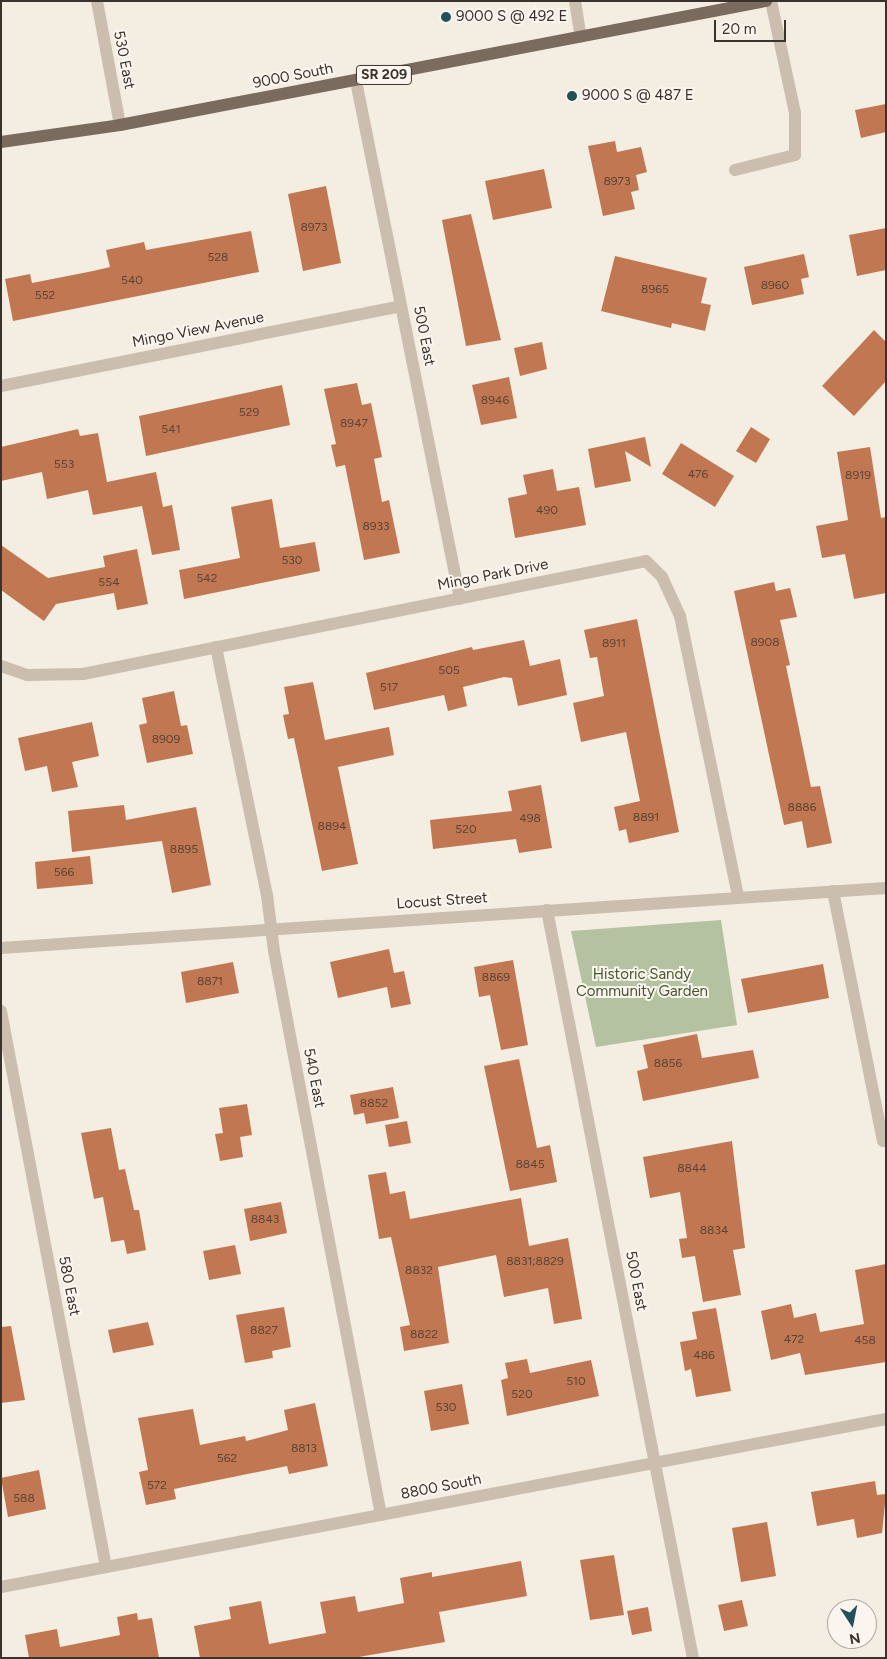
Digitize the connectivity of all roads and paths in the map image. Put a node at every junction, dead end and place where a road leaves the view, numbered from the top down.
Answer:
1 (97, 1) edge
2 (575, 1) edge
3 (766, 1) edge
4 (771, 1) edge
5 (581, 37) junction
6 (356, 80) junction
7 (120, 125) junction
8 (1, 142) edge
9 (735, 170) dead end
10 (401, 306) junction
11 (1, 386) edge
12 (460, 599) junction
13 (216, 647) junction
14 (1, 666) edge
15 (886, 888) edge
16 (833, 892) junction
17 (738, 897) junction
18 (546, 910) junction
19 (271, 930) junction
20 (1, 948) edge
21 (1, 1011) edge
22 (883, 1142) dead end
23 (886, 1419) edge
24 (655, 1463) junction
25 (381, 1515) junction
26 (106, 1567) junction
27 (1, 1586) edge
28 (694, 1658) edge

1 - 7 street, 530 East
2 - 5 street
3 - 5 main road, 9000 South / SR 209
4 - 9 street
5 - 6 main road, 9000 South / SR 209
6 - 7 main road, 9000 South / SR 209
6 - 10 street, 500 East
7 - 8 main road, 9000 South / SR 209
10 - 11 street, Mingo View Avenue
10 - 12 street, 500 East
12 - 13 street, Mingo Park Drive
12 - 17 street, Mingo Park Drive
13 - 14 street, Mingo Park Drive
13 - 19 street, 540 East
15 - 16 street, Locust Street
16 - 17 street, Locust Street
16 - 22 street
17 - 18 street, Locust Street
18 - 19 street, Locust Street
18 - 24 street, 500 East
19 - 20 street, Locust Street
19 - 25 street, 540 East
21 - 26 street, 580 East
23 - 24 street, 8800 South
24 - 25 street, 8800 South
24 - 28 street, 500 East
25 - 26 street, 8800 South
26 - 27 street, 8800 South

